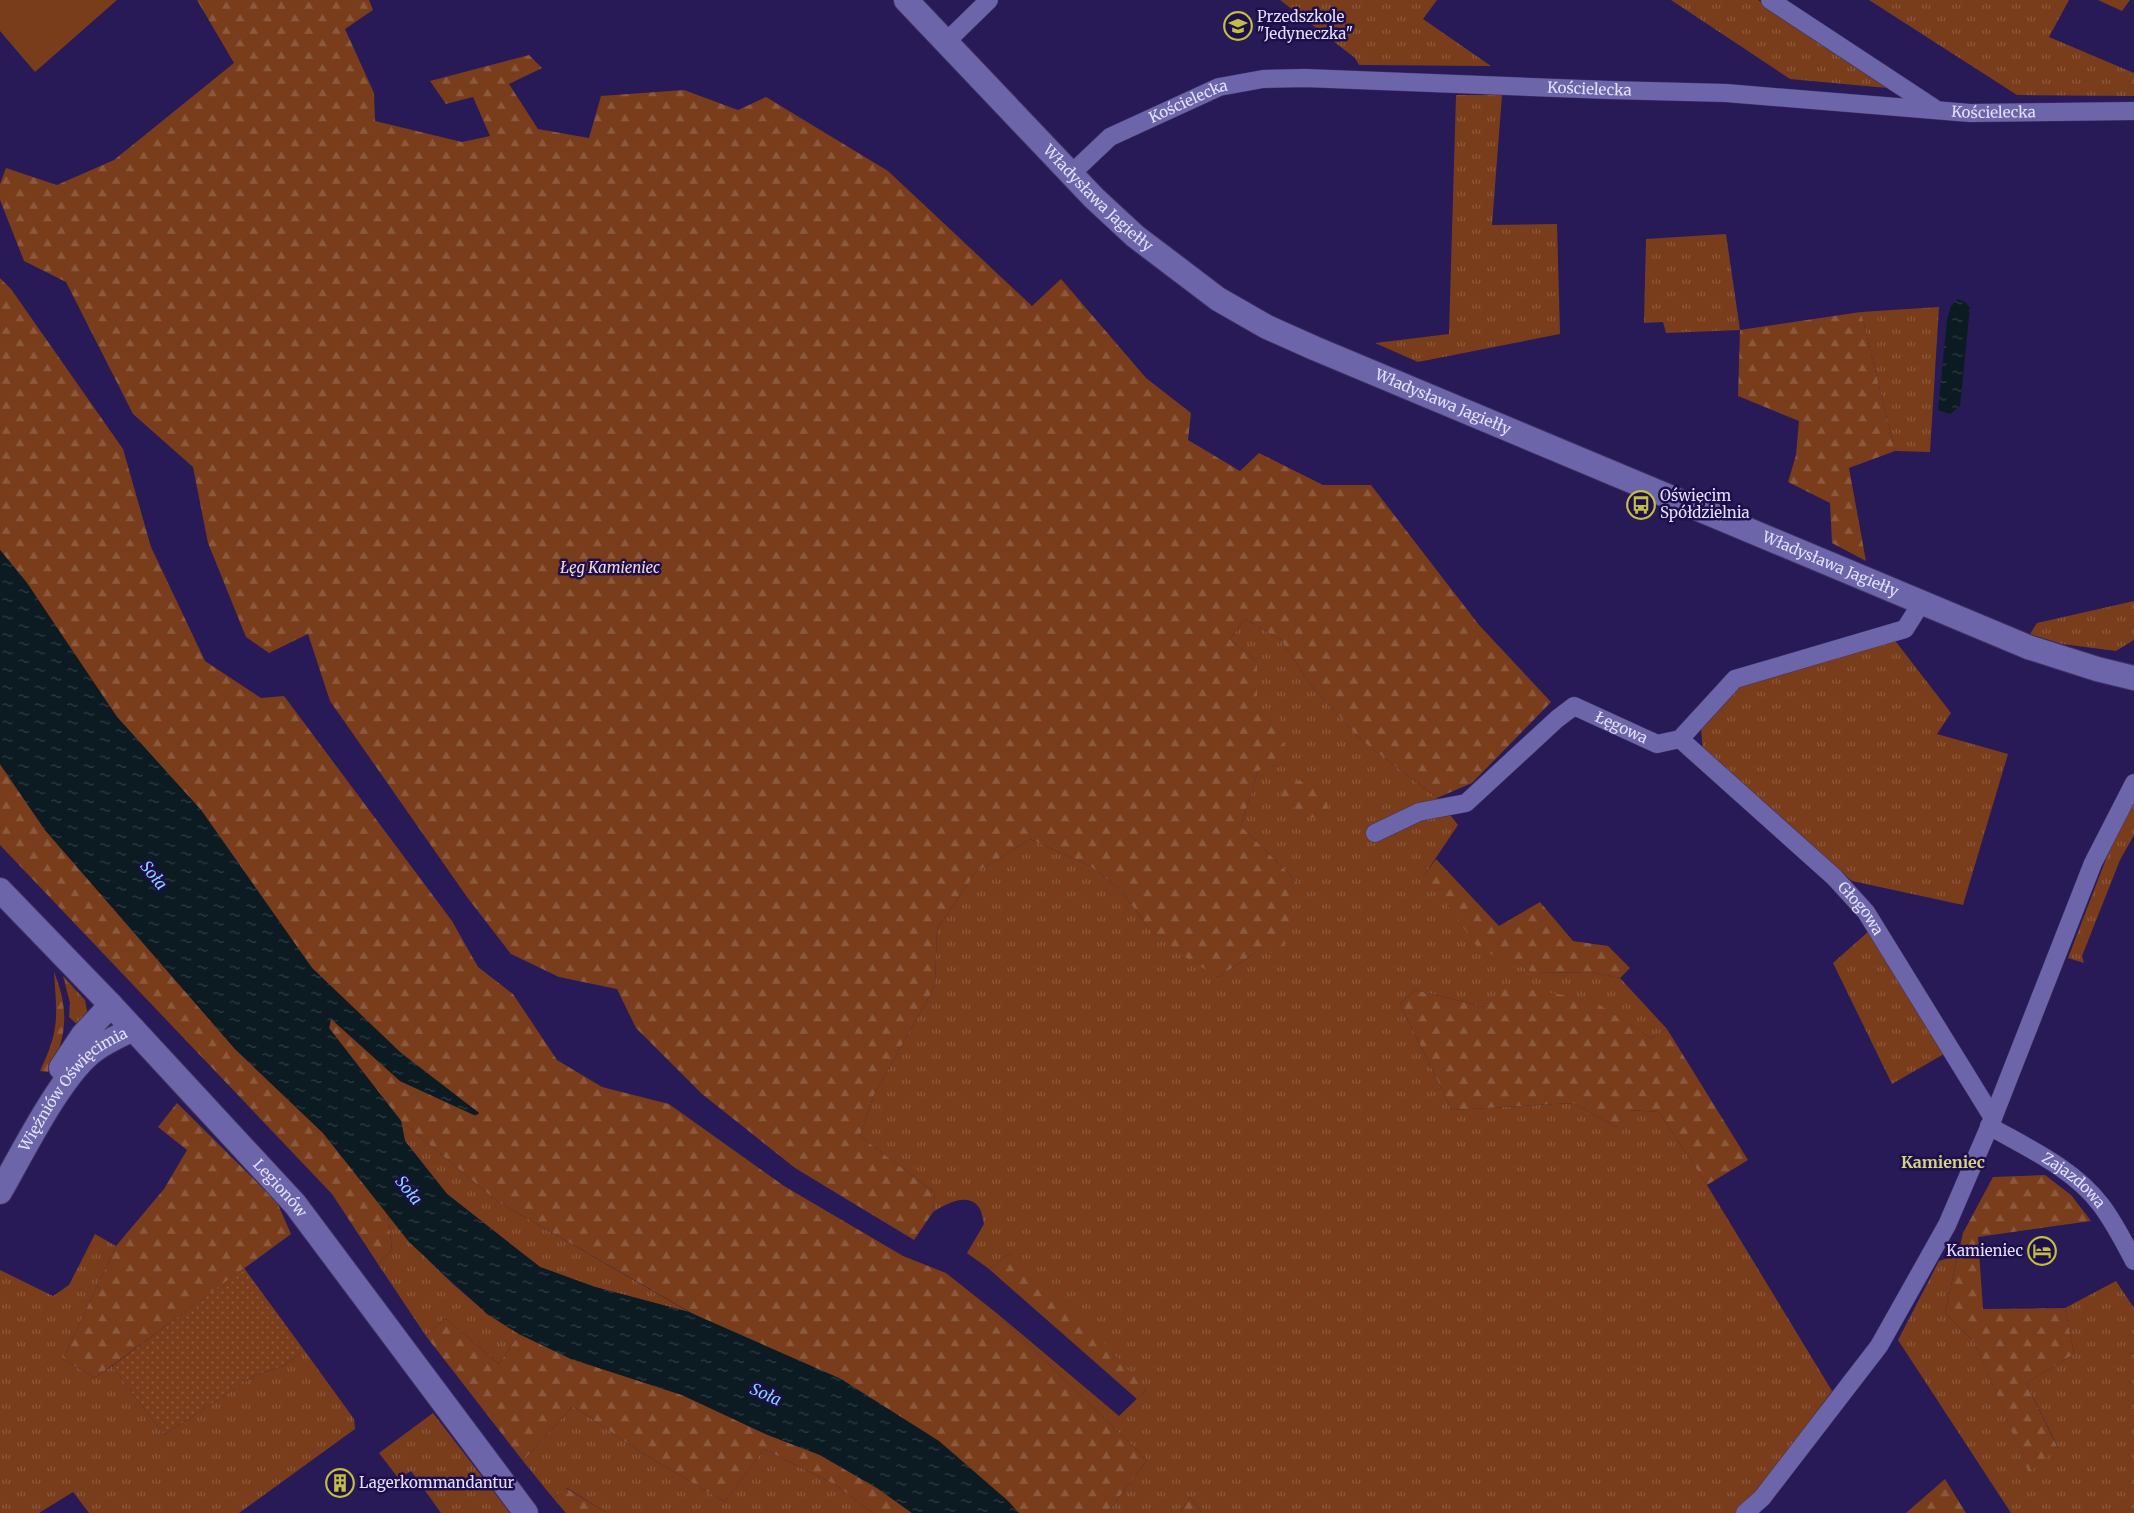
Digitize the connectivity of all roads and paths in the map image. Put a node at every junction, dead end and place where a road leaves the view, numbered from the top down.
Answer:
1 (906, 0) edge
2 (989, 0) edge
3 (1770, 0) edge
4 (946, 42) junction
5 (1936, 110) junction
6 (2134, 111) edge
7 (1071, 174) junction
8 (1922, 602) junction
9 (2072, 661) junction
10 (2134, 661) edge
11 (2134, 678) edge
12 (1680, 739) junction
13 (2134, 783) edge
14 (1374, 833) dead end
15 (0, 890) edge
16 (111, 1005) junction
17 (133, 1029) junction
18 (1991, 1122) junction
19 (19, 1159) junction
20 (0, 1192) edge
21 (2134, 1261) edge
22 (526, 1513) edge
23 (1745, 1513) edge

1 - 4 street, Władysława Jagiełły
2 - 4 street
3 - 5 street
4 - 7 street, Władysława Jagiełły
5 - 6 street, Kościelecka
5 - 7 street, Kościelecka
7 - 8 street, Władysława Jagiełły
8 - 9 street, Władysława Jagiełły
8 - 12 street
9 - 10 street, Władysława Jagiełły
9 - 11 street, Władysława Jagiełły
12 - 14 street, Łęgowa
12 - 18 street, Głogowa
13 - 18 street
15 - 16 street, Legionów
16 - 17 street, Legionów
16 - 19 street, Więźniów Oświęcimia
17 - 19 street, Więźniów Oświęcimia
17 - 22 street, Legionów
18 - 21 street, Zajazdowa
18 - 23 street
19 - 20 street, Więźniów Oświęcimia

